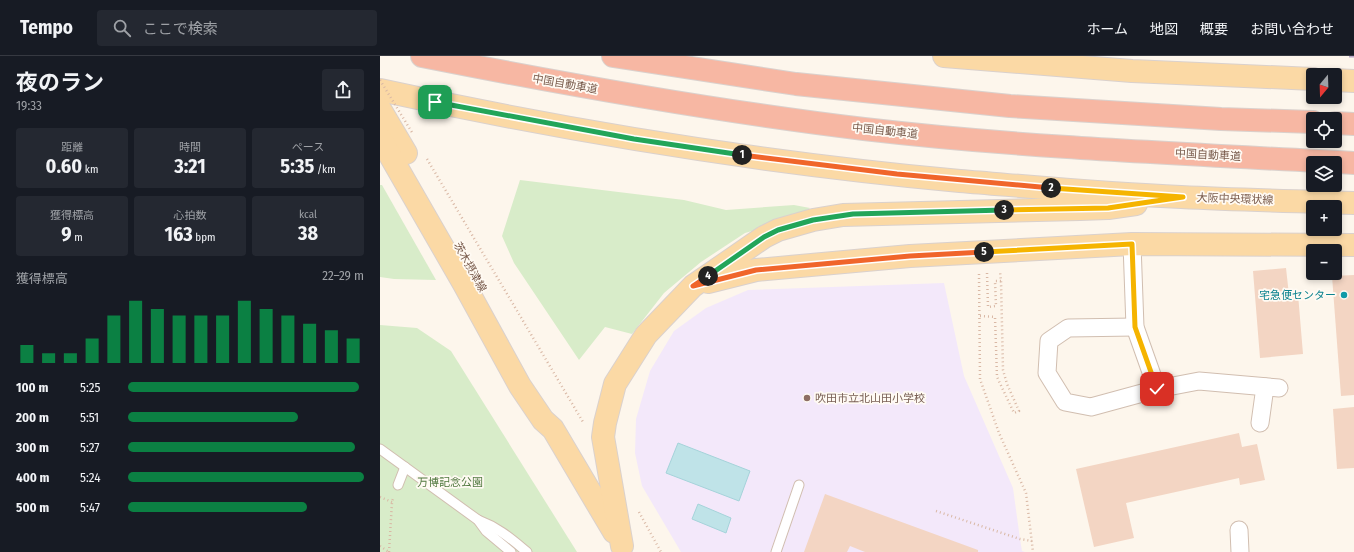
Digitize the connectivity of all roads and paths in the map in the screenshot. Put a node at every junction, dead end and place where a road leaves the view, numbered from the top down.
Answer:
1 (422, 56) edge
2 (613, 56) edge
3 (944, 56) edge
4 (1046, 56) edge
5 (1132, 71) junction
6 (1306, 79) edge
7 (380, 80) edge
8 (1342, 80) edge
9 (1354, 81) edge
10 (380, 90) edge
11 (380, 109) edge
12 (1306, 122) edge
13 (1342, 123) edge
14 (1354, 124) edge
15 (395, 134) edge
16 (424, 154) dead end
17 (1354, 163) edge
18 (1183, 197) junction
19 (1354, 203) edge
20 (1132, 244) junction
21 (1354, 245) edge
22 (999, 268) dead end
23 (978, 271) dead end
24 (988, 278) dead end
25 (1001, 280) junction
26 (693, 286) junction
27 (980, 316) junction
28 (1135, 327) junction
29 (1157, 389) junction
30 (1260, 423) dead end
31 (586, 427) dead end
32 (380, 448) edge
33 (405, 467) junction
34 (398, 485) joint
35 (799, 485) dead end
36 (380, 497) edge
37 (392, 502) junction
38 (936, 511) dead end
39 (478, 520) junction
40 (1239, 530) dead end
41 (1032, 541) junction
42 (380, 546) edge
43 (624, 549) edge
44 (511, 552) edge
45 (527, 552) edge
46 (776, 552) edge
47 (1033, 552) edge
48 (1240, 552) edge

1 - 17 highway, 中国自動車道
2 - 12 highway
3 - 5 main road
4 - 5 main road
5 - 6 main road
7 - 15 path, bridge
8 - 9 main road
10 - 18 main road, 大阪中央環状線
11 - 15 main road, 茨木摂津線
13 - 14 highway
15 - 43 main road, 茨木摂津線
16 - 31 path
18 - 19 main road, 大阪中央環状線
18 - 26 main road
20 - 21 main road
20 - 26 main road
20 - 28 street
22 - 25 path
23 - 27 path
24 - 25 path
25 - 27 path
26 - 43 main road
27 - 41 path
28 - 29 street
28 - 29 street
29 - 30 street
32 - 33 lane
33 - 34 lane
33 - 39 lane
34 - 37 path
35 - 46 lane
36 - 37 path
37 - 42 path
38 - 41 path
39 - 44 lane
39 - 45 lane
40 - 48 street
41 - 47 path

